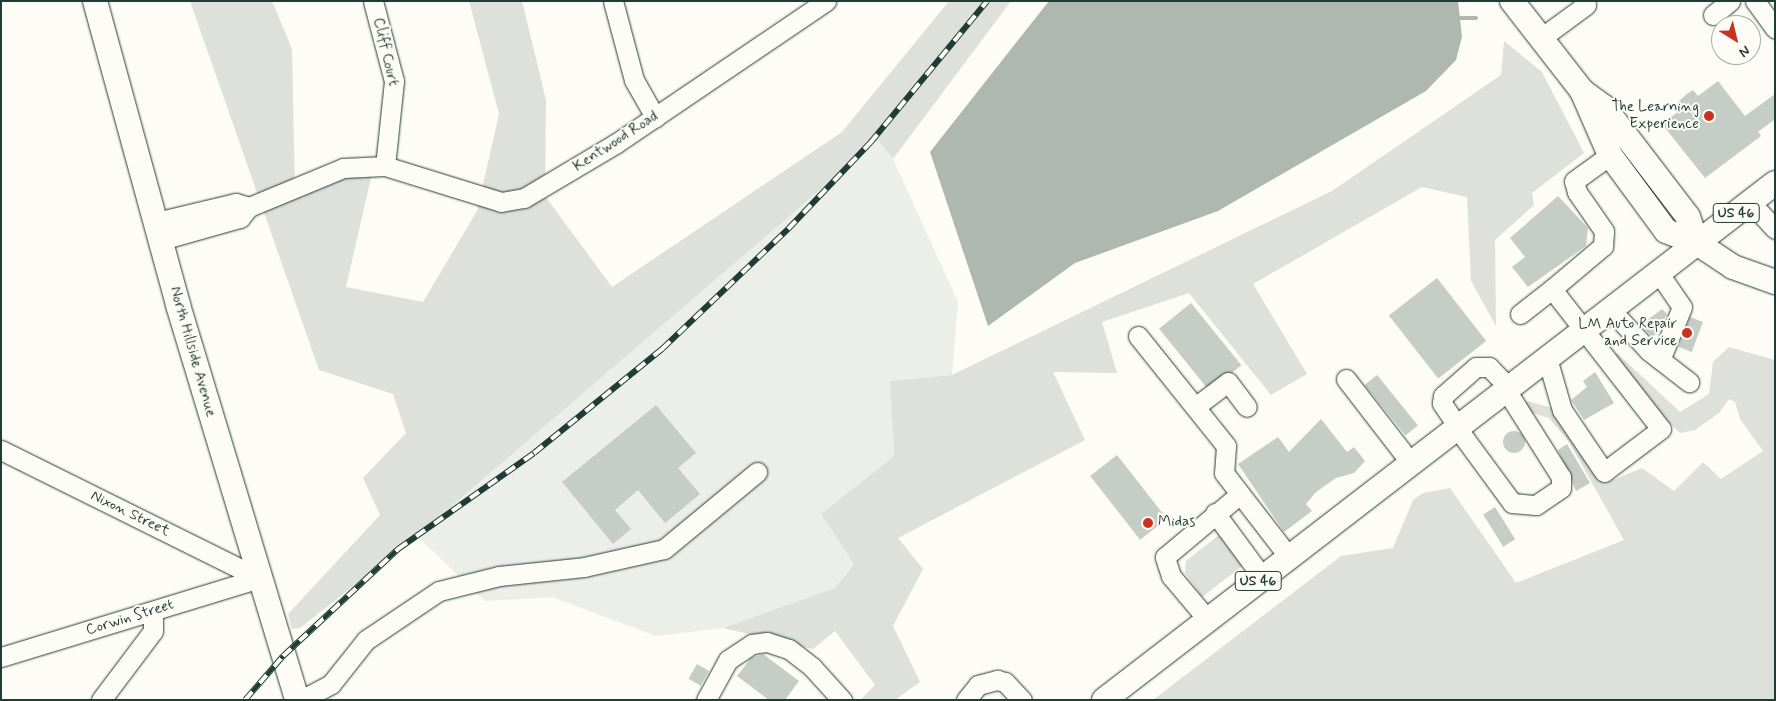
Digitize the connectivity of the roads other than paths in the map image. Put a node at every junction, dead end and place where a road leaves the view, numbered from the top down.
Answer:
1 (95, 1) edge
2 (373, 1) edge
3 (613, 1) edge
4 (826, 1) edge
5 (1512, 1) edge
6 (1730, 1) edge
7 (1755, 1) edge
8 (1586, 5) dead end
9 (1713, 15) dead end
10 (1775, 29) edge
11 (1541, 38) junction
12 (1582, 92) junction
13 (655, 117) junction
14 (1610, 155) junction
15 (385, 166) junction
16 (1775, 183) edge
17 (1750, 202) junction
18 (1774, 226) edge
19 (158, 231) junction
20 (1697, 242) junction
21 (1658, 272) junction
22 (1775, 282) edge
23 (1552, 289) junction
24 (1610, 309) junction
25 (1520, 314) dead end
26 (1584, 330) junction
27 (1138, 336) dead end
28 (1547, 358) junction
29 (1660, 360) junction
30 (1346, 379) dead end
31 (1689, 382) dead end
32 (1507, 389) junction
33 (1195, 407) junction
34 (1247, 407) dead end
35 (1458, 427) junction
36 (1, 450) edge
37 (1411, 463) junction
38 (757, 472) dead end
39 (1240, 494) junction
40 (1215, 514) junction
41 (1290, 557) junction
42 (259, 578) junction
43 (1263, 578) junction
44 (153, 611) junction
45 (1208, 620) junction
46 (1, 657) edge
47 (101, 700) edge
48 (297, 700) edge
49 (301, 700) edge
50 (706, 700) edge
51 (842, 700) edge
52 (966, 700) edge
53 (1022, 700) edge
54 (1104, 700) edge

1 - 19 main road, North Hillside Avenue
2 - 15 street, Cliff Court
3 - 13 street
4 - 13 street, Kentwood Road
5 - 11 main road
6 - 9 street
7 - 10 street
8 - 11 street
11 - 12 main road
12 - 14 main road
12 - 20 main road
13 - 15 street, Kentwood Road
14 - 20 main road
14 - 23 street
15 - 19 street, Kentwood Road
16 - 17 main road, US 46
17 - 18 street
17 - 20 main road, US 46
19 - 42 main road, North Hillside Avenue
20 - 21 main road, US 46
20 - 22 main road
21 - 24 main road, US 46
21 - 29 street
23 - 25 street
23 - 26 street
24 - 26 main road, US 46
24 - 29 street
26 - 28 main road, US 46
26 - 28 street
27 - 33 street
28 - 32 main road, US 46
29 - 31 street
30 - 37 street
32 - 35 main road, US 46
32 - 35 street
32 - 35 street
33 - 34 street
33 - 39 street
35 - 37 main road, US 46
36 - 42 street, Nixon Street
37 - 41 main road, US 46
38 - 49 street
39 - 40 street
39 - 41 street
40 - 43 street
40 - 45 street
41 - 43 main road, US 46
42 - 44 street, Corwin Street
42 - 48 main road, North Hillside Avenue
43 - 45 main road, US 46
44 - 46 street, Corwin Street
44 - 47 street
45 - 54 main road, US 46
50 - 51 street
52 - 53 street

